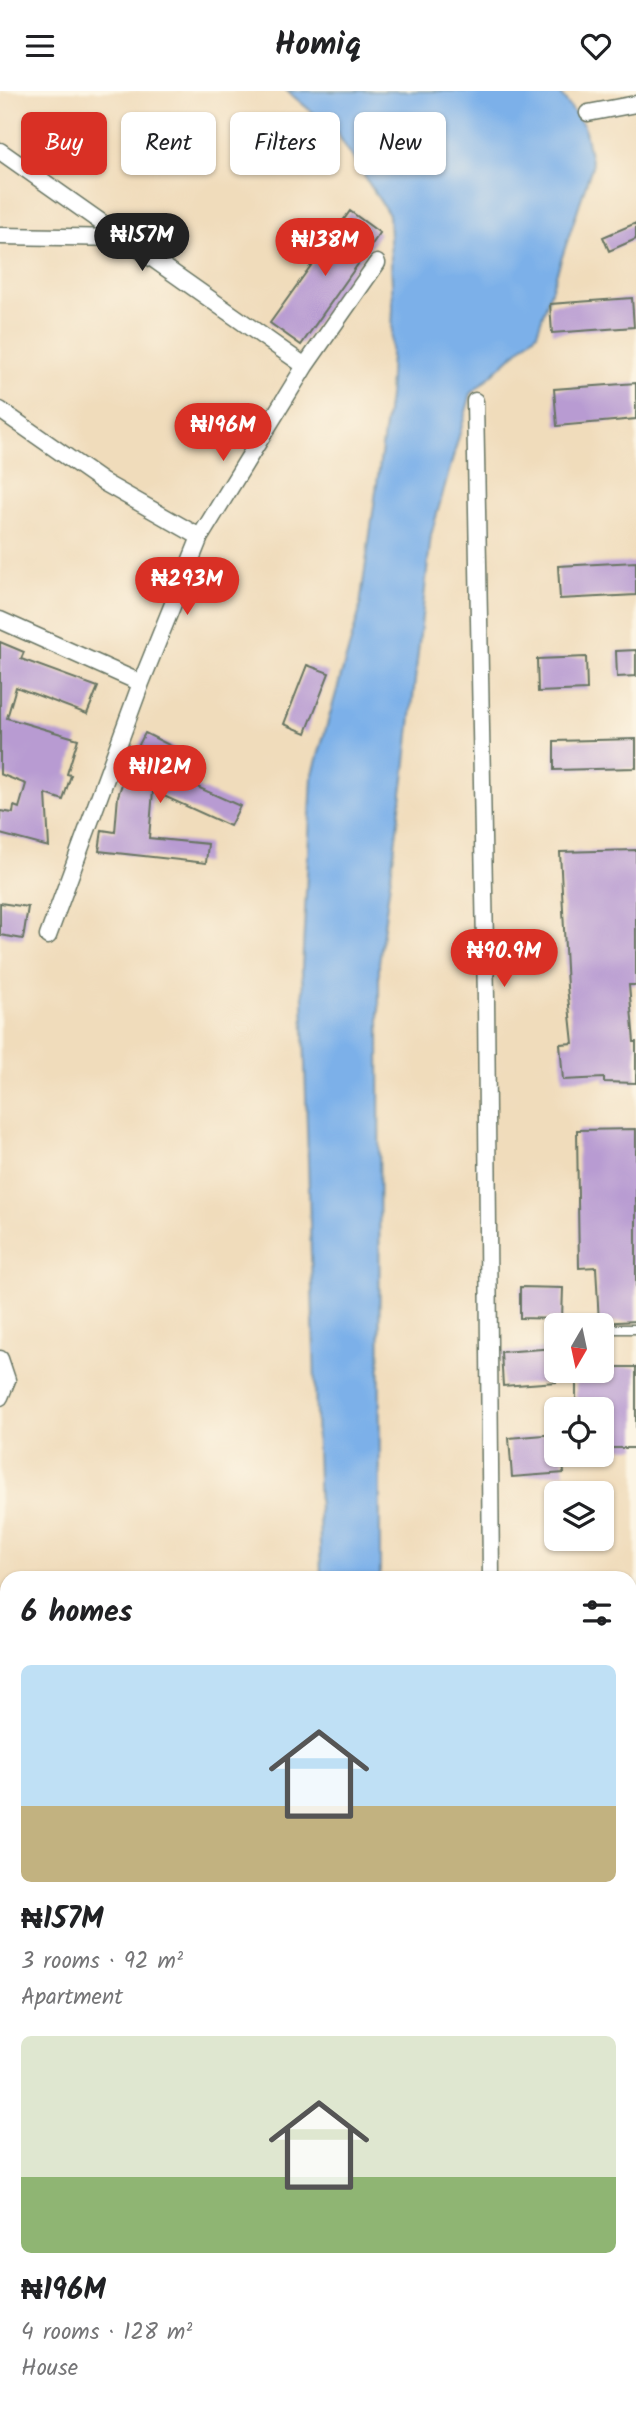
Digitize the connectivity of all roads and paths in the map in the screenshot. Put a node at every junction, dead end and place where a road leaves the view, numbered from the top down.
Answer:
1 (625, 101) edge
2 (588, 113) dead end
3 (0, 151) edge
4 (0, 236) edge
5 (125, 238) junction
6 (377, 263) dead end
7 (305, 366) junction
8 (475, 401) dead end
9 (0, 410) edge
10 (200, 537) junction
11 (0, 620) edge
12 (141, 683) junction
13 (48, 936) dead end
14 (614, 1329) edge
15 (636, 1329) edge
16 (0, 1359) edge
17 (0, 1397) edge
18 (491, 1571) edge

1 - 2 street
3 - 5 street
4 - 5 street
5 - 7 street
6 - 7 street
7 - 10 street
8 - 18 street
9 - 10 street
10 - 12 street
11 - 12 street
12 - 13 street
14 - 15 lane
16 - 17 street

